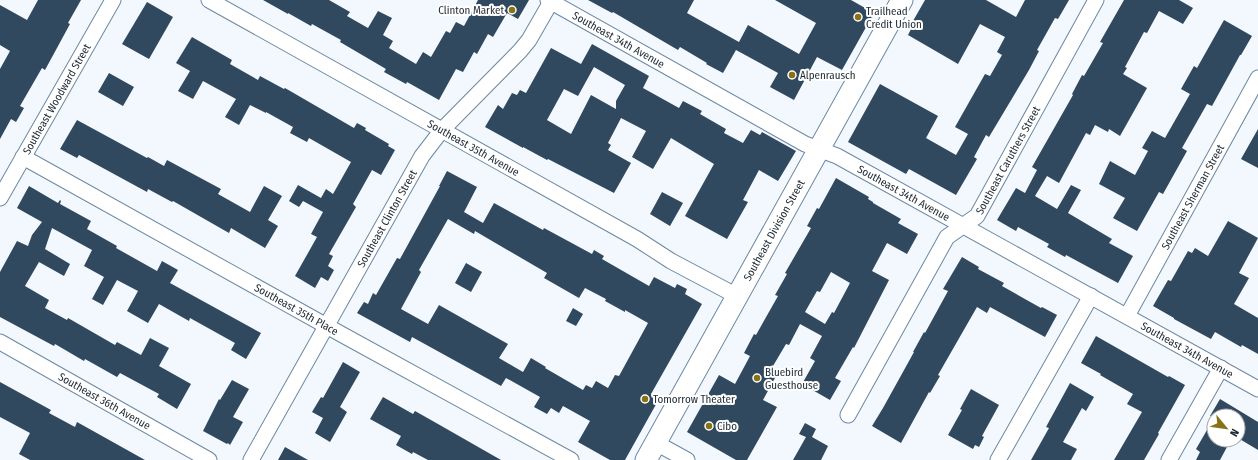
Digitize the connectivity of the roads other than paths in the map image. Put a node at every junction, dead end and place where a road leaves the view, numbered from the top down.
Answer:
1 (113, 0) edge
2 (209, 0) edge
3 (1096, 0) edge
4 (551, 1) edge
5 (897, 2) edge
6 (1258, 78) edge
7 (442, 130) junction
8 (819, 149) junction
9 (23, 157) junction
10 (0, 198) edge
11 (963, 226) junction
12 (737, 296) junction
13 (1091, 296) junction
14 (1127, 316) junction
15 (326, 326) junction
16 (0, 342) edge
17 (1221, 368) junction
18 (1258, 389) edge
19 (848, 415) dead end
20 (651, 451) edge
21 (209, 460) edge
22 (251, 460) edge
23 (571, 460) edge
24 (687, 460) edge
25 (998, 460) edge
26 (1169, 460) edge

1 - 9 street, Southeast Woodward Street
2 - 7 street, Southeast 35th Avenue
3 - 11 street, Southeast Caruthers Street
4 - 7 street, Southeast Clinton Street
4 - 8 street, Southeast 34th Avenue
5 - 8 main road, Southeast Division Street
6 - 14 street, Southeast Sherman Street
7 - 12 street, Southeast 35th Avenue
7 - 15 street, Southeast Clinton Street
8 - 11 street, Southeast 34th Avenue
8 - 12 main road, Southeast Division Street
9 - 10 street, Southeast Woodward Street
9 - 15 street, Southeast 35th Place
11 - 13 street, Southeast 34th Avenue
11 - 19 street, Southeast Caruthers Street
12 - 20 main road, Southeast Division Street
13 - 14 street, Southeast 34th Avenue
13 - 25 street
14 - 17 street, Southeast 34th Avenue
15 - 22 street, Southeast Clinton Street
15 - 23 street, Southeast 35th Place
16 - 21 street, Southeast 36th Avenue
17 - 18 street, Southeast 34th Avenue
17 - 26 street
20 - 24 street

